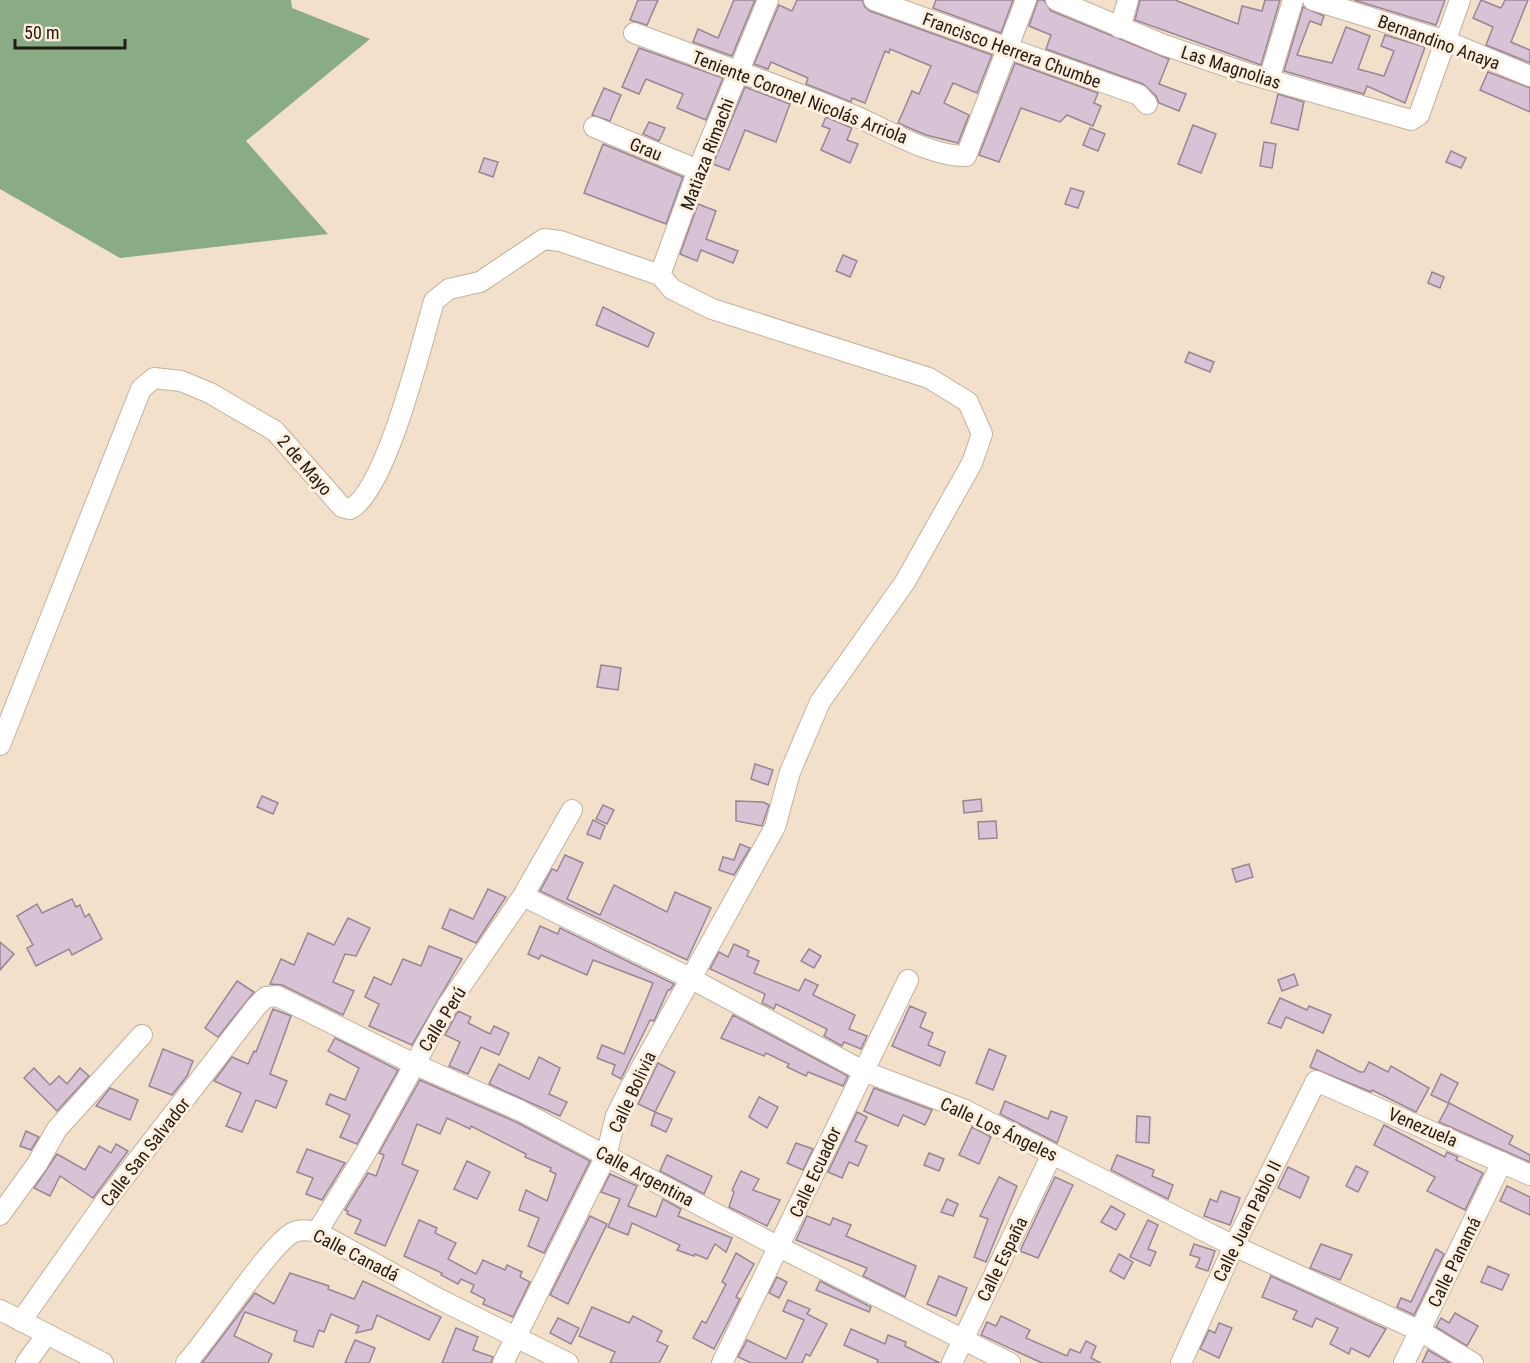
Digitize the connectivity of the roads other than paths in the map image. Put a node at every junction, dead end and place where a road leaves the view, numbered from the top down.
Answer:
1 (768, 0) edge
2 (874, 0) edge
3 (1026, 0) edge
4 (1056, 0) edge
5 (1128, 0) edge
6 (1293, 0) edge
7 (1313, 0) edge
8 (1460, 0) edge
9 (1120, 28) junction
10 (634, 33) dead end
11 (1446, 41) junction
12 (1008, 47) junction
13 (740, 72) junction
14 (1530, 76) edge
15 (1269, 79) junction
16 (1147, 104) dead end
17 (594, 127) dead end
18 (698, 170) junction
19 (660, 276) junction
20 (0, 745) edge
21 (572, 810) dead end
22 (524, 896) junction
23 (690, 978) junction
24 (908, 980) dead end
25 (277, 996) joint
26 (142, 1035) dead end
27 (414, 1064) junction
28 (863, 1071) junction
29 (1316, 1081) joint
30 (1052, 1154) junction
31 (606, 1156) junction
32 (1502, 1162) junction
33 (1530, 1175) edge
34 (0, 1215) edge
35 (317, 1232) junction
36 (1234, 1246) junction
37 (779, 1247) junction
38 (0, 1310) edge
39 (21, 1321) junction
40 (1420, 1331) junction
41 (47, 1334) junction
42 (517, 1337) junction
43 (963, 1340) junction
44 (26, 1363) edge
45 (103, 1363) edge
46 (186, 1363) edge
47 (503, 1363) edge
48 (568, 1363) edge
49 (723, 1363) edge
50 (952, 1363) edge
51 (1010, 1363) edge
52 (1180, 1363) edge
53 (1404, 1363) edge
54 (1473, 1363) edge

1 - 13 street, Matiaza Rimachi
2 - 12 street, Francisco Herrera Chumbe
3 - 12 street
4 - 9 street, Las Magnolias
5 - 9 street
6 - 15 street
7 - 11 street, Bernandino Anaya
8 - 11 street
9 - 15 street, Las Magnolias
10 - 13 street, Teniente Coronel Nicolás Arriola
11 - 14 street, Bernandino Anaya
11 - 15 street, Las Magnolias
12 - 13 street, Teniente Coronel Nicolás Arriola
12 - 16 street, Francisco Herrera Chumbe
13 - 18 street, Matiaza Rimachi
17 - 18 street, Grau
18 - 19 street, Matiaza Rimachi
19 - 20 street, 2 de Mayo
19 - 23 street, Calle Bolivia
21 - 22 street, Calle Perú
22 - 23 street, Calle Los Ángeles
22 - 27 street, Calle Perú
23 - 28 street, Calle Los Ángeles
23 - 31 street, Calle Bolivia
24 - 28 street, Calle Ecuador
25 - 27 street, Calle Argentina
25 - 39 street, Calle San Salvador
26 - 34 street
27 - 31 street, Calle Argentina
27 - 35 street, Calle Perú
28 - 30 street, Calle Los Ángeles
28 - 37 street, Calle Ecuador
29 - 32 street, Venezuela
29 - 36 street, Calle Juan Pablo II
30 - 36 street, Calle Los Ángeles
30 - 43 street, Calle España
31 - 37 street, Calle Argentina
31 - 42 street, Calle Bolivia
32 - 33 street, Venezuela
32 - 40 street, Calle Panamá
35 - 42 street, Calle Canadá
35 - 46 street, Calle Canadá
36 - 40 street, Calle Los Ángeles
36 - 52 street, Calle Juan Pablo II
37 - 43 street, Calle Argentina
37 - 49 street, Calle Ecuador
38 - 39 street
39 - 41 street
40 - 53 street, Calle Panamá
40 - 54 street, Calle Los Ángeles
41 - 44 street
41 - 45 street
42 - 47 street, Calle Bolivia
42 - 48 street, Calle Canadá
43 - 50 street, Calle España
43 - 51 street, Calle Argentina

